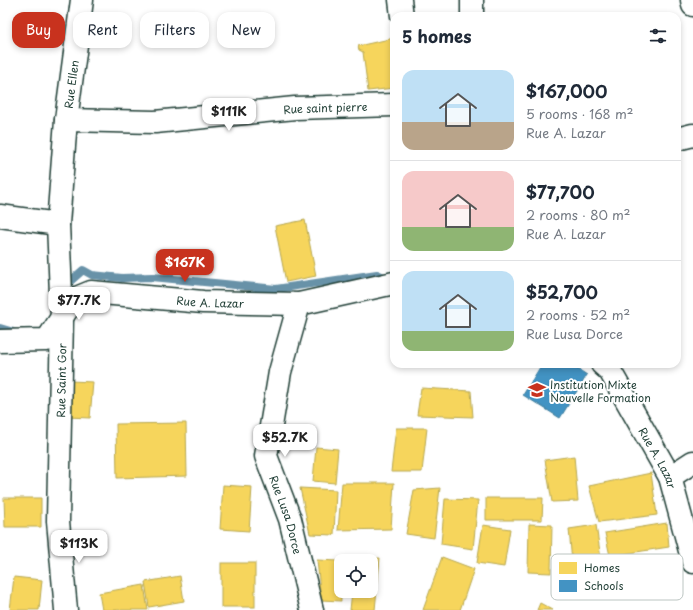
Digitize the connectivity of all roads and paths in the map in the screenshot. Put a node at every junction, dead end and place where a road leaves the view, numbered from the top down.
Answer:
1 (82, 0) edge
2 (400, 0) edge
3 (472, 0) edge
4 (692, 0) edge
5 (693, 5) edge
6 (402, 12) edge
7 (472, 12) edge
8 (390, 105) edge
9 (66, 120) junction
10 (693, 135) edge
11 (681, 139) edge
12 (0, 216) edge
13 (58, 224) junction
14 (390, 284) edge
15 (299, 304) junction
16 (62, 317) junction
17 (0, 340) edge
18 (607, 368) edge
19 (693, 462) edge
20 (670, 477) junction
21 (693, 562) edge
22 (66, 610) edge
23 (312, 610) edge

1 - 9 street, Rue Ellen
2 - 6 street
3 - 7 street
4 - 5 street
8 - 9 street, Rue saint pierre
9 - 13 street, Rue Saint Gor
10 - 11 street
12 - 13 street
13 - 16 street, Rue Saint Gor
14 - 15 street, Rue A. Lazar
15 - 16 street, Rue A. Lazar
15 - 23 street, Rue Lusa Dorce
16 - 17 street, Rue A. Lazar
16 - 22 street, Rue Saint Gor
18 - 20 street, Rue A. Lazar
19 - 20 street
20 - 21 street, Rue A. Lazar

